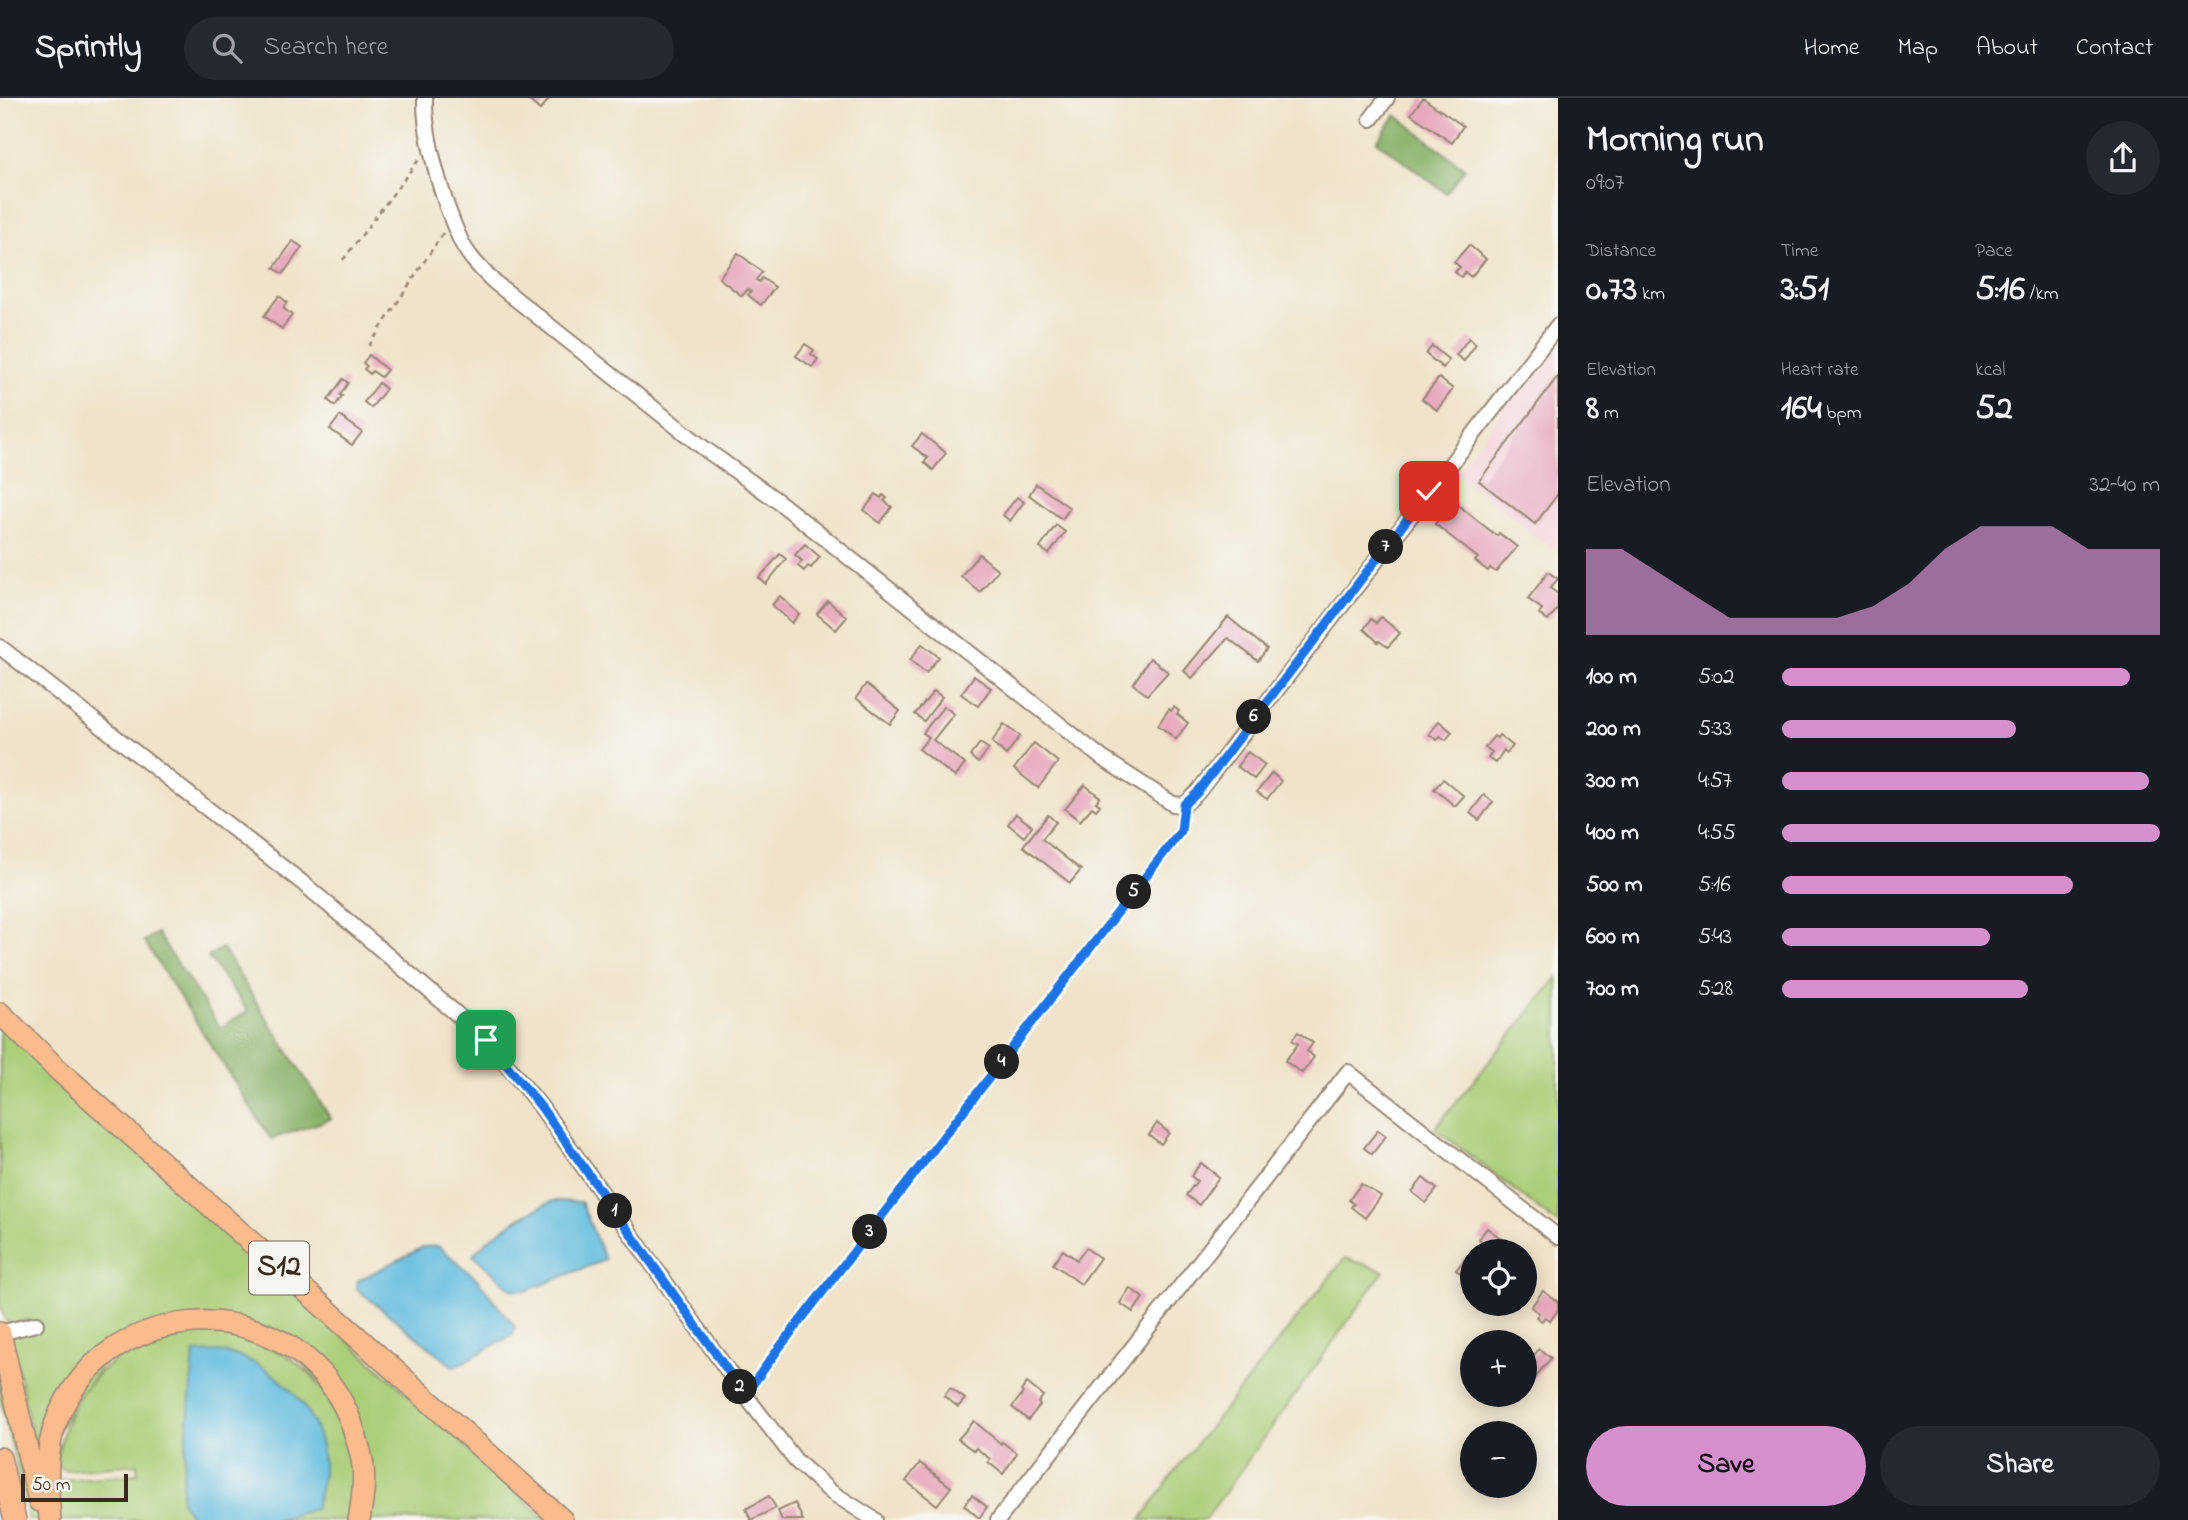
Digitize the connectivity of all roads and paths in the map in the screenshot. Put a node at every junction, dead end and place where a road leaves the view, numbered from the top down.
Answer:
1 (425, 98) edge
2 (1387, 98) edge
3 (1371, 119) dead end
4 (430, 144) junction
5 (452, 218) junction
6 (343, 260) dead end
7 (1558, 325) edge
8 (369, 346) dead end
9 (0, 647) edge
10 (1184, 805) junction
11 (0, 1013) edge
12 (1558, 1237) edge
13 (36, 1324) dead end
14 (0, 1333) edge
15 (745, 1395) junction
16 (0, 1458) edge
17 (15, 1520) edge
18 (44, 1520) edge
19 (50, 1520) edge
20 (359, 1520) edge
21 (562, 1520) edge
22 (875, 1520) edge
23 (998, 1520) edge

1 - 4 street
2 - 3 street
4 - 5 street
4 - 6 path
5 - 8 path
5 - 10 street
7 - 10 street
9 - 15 street
10 - 15 path
11 - 21 highway, S12
12 - 23 street
13 - 14 street
14 - 18 highway
15 - 22 street
16 - 17 highway
19 - 20 highway

